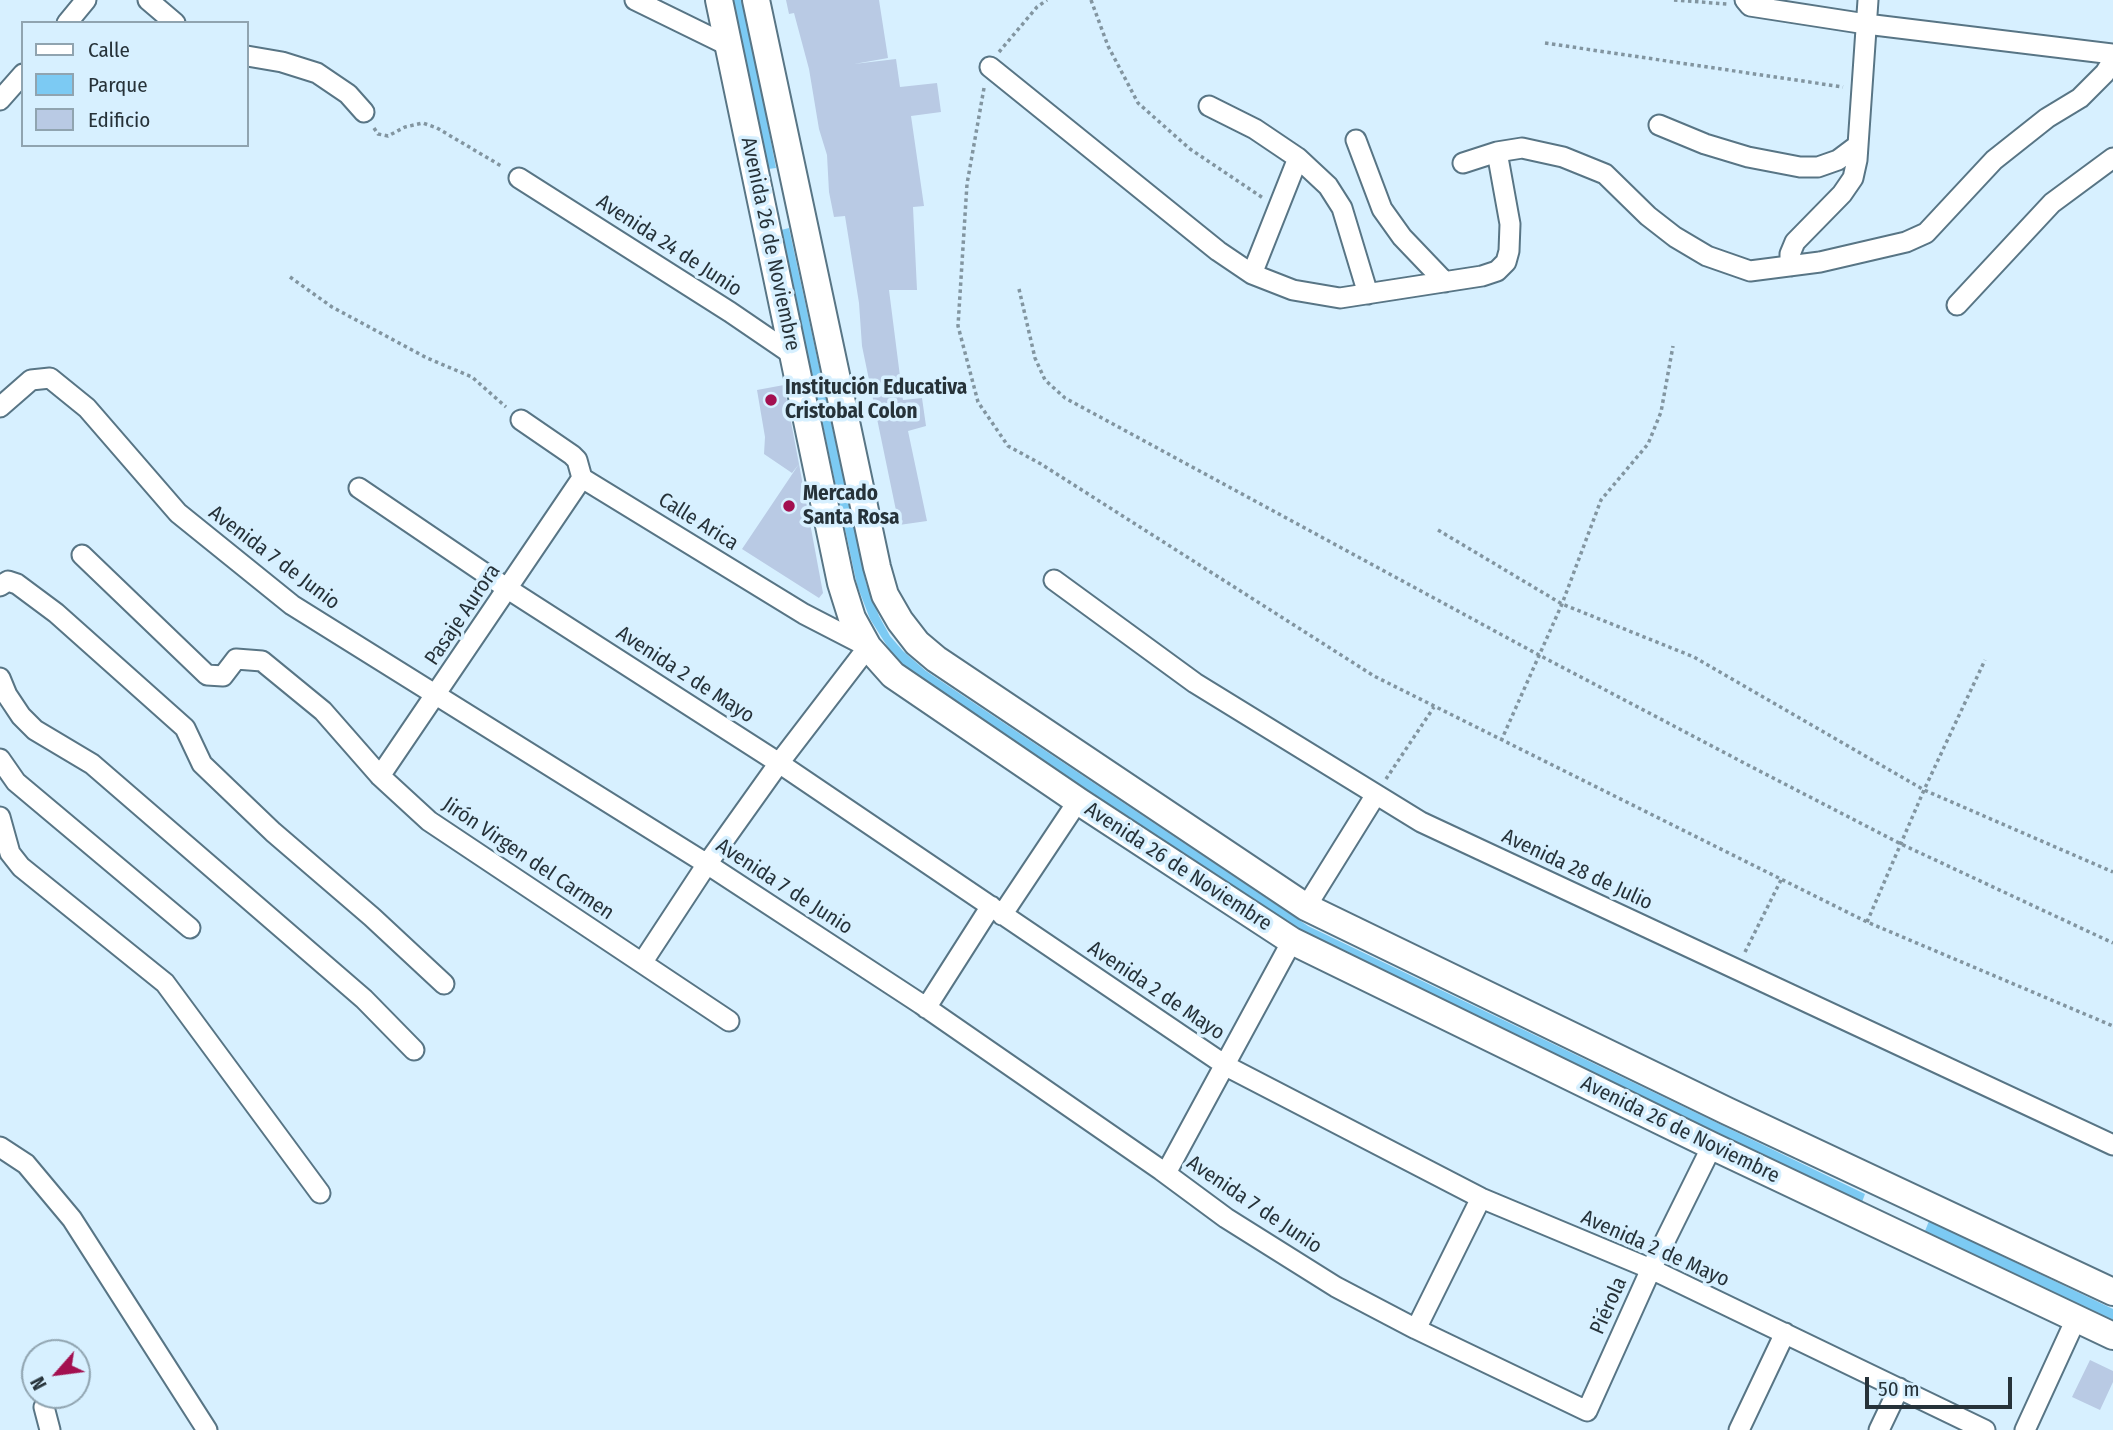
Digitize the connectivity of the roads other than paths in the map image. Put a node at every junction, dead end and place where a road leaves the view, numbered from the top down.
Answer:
1 (86, 0) edge
2 (148, 0) edge
3 (635, 0) edge
4 (719, 0) edge
5 (756, 0) edge
6 (1868, 0) edge
7 (1748, 3) edge
8 (69, 21) edge
9 (173, 21) edge
10 (1867, 24) junction
11 (729, 46) junction
12 (2113, 54) edge
13 (248, 56) edge
14 (2113, 60) edge
15 (990, 67) road end
16 (21, 76) edge
17 (0, 100) edge
18 (1209, 106) dead end
19 (363, 112) road end
20 (1659, 125) dead end
21 (1356, 141) dead end
22 (1858, 145) junction
23 (1497, 152) junction
24 (1298, 158) junction
25 (2113, 158) edge
26 (1463, 163) dead end
27 (519, 178) road end
28 (798, 197) junction
29 (761, 204) junction
30 (1790, 266) junction
31 (1252, 274) junction
32 (1445, 282) junction
33 (1368, 293) junction
34 (1957, 305) dead end
35 (793, 355) junction
36 (0, 407) edge
37 (521, 420) road end
38 (582, 478) junction
39 (359, 488) dead end
40 (82, 555) dead end
41 (1054, 580) dead end
42 (0, 586) edge
43 (508, 589) junction
44 (868, 647) junction
45 (0, 678) edge
46 (437, 693) junction
47 (0, 759) edge
48 (779, 763) junction
49 (380, 776) junction
50 (1375, 796) junction
51 (1078, 801) junction
52 (0, 817) edge
53 (707, 864) junction
54 (1306, 907) junction
55 (996, 910) junction
56 (190, 928) dead end
57 (1292, 941) junction
58 (642, 962) junction
59 (444, 984) dead end
60 (926, 1008) junction
61 (729, 1020) dead end
62 (414, 1050) dead end
63 (1224, 1064) junction
64 (2113, 1145) edge
65 (1712, 1146) junction
66 (0, 1147) edge
67 (1166, 1173) junction
68 (1897, 1191) junction
69 (320, 1192) dead end
70 (1481, 1198) junction
71 (1881, 1227) junction
72 (1651, 1269) junction
73 (2113, 1292) edge
74 (2076, 1319) junction
75 (1416, 1329) junction
76 (1785, 1333) junction
77 (2113, 1336) edge
78 (1899, 1388) junction
79 (45, 1409) edge
80 (1587, 1411) joint
81 (50, 1430) edge
82 (207, 1430) edge
83 (1740, 1430) edge
84 (1879, 1430) edge
85 (1985, 1430) edge
86 (2025, 1430) edge

1 - 8 street
2 - 9 street
3 - 11 street
4 - 11 main road, Avenida 26 de Noviembre
5 - 28 main road, Avenida 26 de Noviembre
6 - 10 street
7 - 10 street
10 - 12 street
10 - 22 street
11 - 29 main road, Avenida 26 de Noviembre
13 - 19 street
14 - 30 street
15 - 31 street
16 - 17 street
18 - 24 street
20 - 22 street
21 - 32 street
22 - 30 street
23 - 26 street
23 - 30 street
23 - 32 street
24 - 31 street
24 - 33 street
25 - 34 street
27 - 35 street, Avenida 24 de Junio
28 - 29 main road
28 - 54 main road, Avenida 26 de Noviembre
29 - 35 main road, Avenida 26 de Noviembre
31 - 33 street
32 - 33 street
35 - 44 main road, Avenida 26 de Noviembre
36 - 46 street, Avenida 7 de Junio
37 - 38 street, Calle Arica
38 - 43 street, Pasaje Aurora
38 - 44 street, Calle Arica
39 - 43 street, Avenida 2 de Mayo
40 - 49 street, Jirón Virgen del Carmen
41 - 50 street, Avenida 28 de Julio
42 - 59 street
43 - 46 street, Pasaje Aurora
43 - 48 street, Avenida 2 de Mayo
44 - 48 street
44 - 51 main road, Avenida 26 de Noviembre
45 - 62 street
46 - 49 street, Pasaje Aurora
46 - 53 street, Avenida 7 de Junio
47 - 56 street
48 - 53 street
48 - 55 street, Avenida 2 de Mayo
49 - 58 street, Jirón Virgen del Carmen
50 - 54 street
50 - 64 street, Avenida 28 de Julio
51 - 55 street
51 - 57 main road, Avenida 26 de Noviembre
52 - 69 street
53 - 58 street
53 - 60 street, Avenida 7 de Junio
54 - 68 main road, Avenida 26 de Noviembre
55 - 60 street
55 - 63 street, Avenida 2 de Mayo
57 - 63 street
57 - 65 main road, Avenida 26 de Noviembre
58 - 61 street, Jirón Virgen del Carmen
60 - 67 street, Avenida 7 de Junio
63 - 67 street
63 - 70 street, Avenida 2 de Mayo
65 - 71 main road, Avenida 26 de Noviembre
65 - 72 street, Piérola
66 - 82 street
67 - 75 street, Avenida 7 de Junio
68 - 71 main road
68 - 73 main road, Avenida 26 de Noviembre
70 - 72 street, Avenida 2 de Mayo
70 - 75 street
71 - 74 main road, Avenida 26 de Noviembre
72 - 76 street, Avenida 2 de Mayo
72 - 80 street, Piérola
74 - 77 main road, Avenida 26 de Noviembre
74 - 86 street
75 - 80 street, Avenida 7 de Junio
76 - 78 street, Avenida 2 de Mayo
76 - 83 street
78 - 84 street
78 - 85 street, Avenida 2 de Mayo
79 - 81 street

